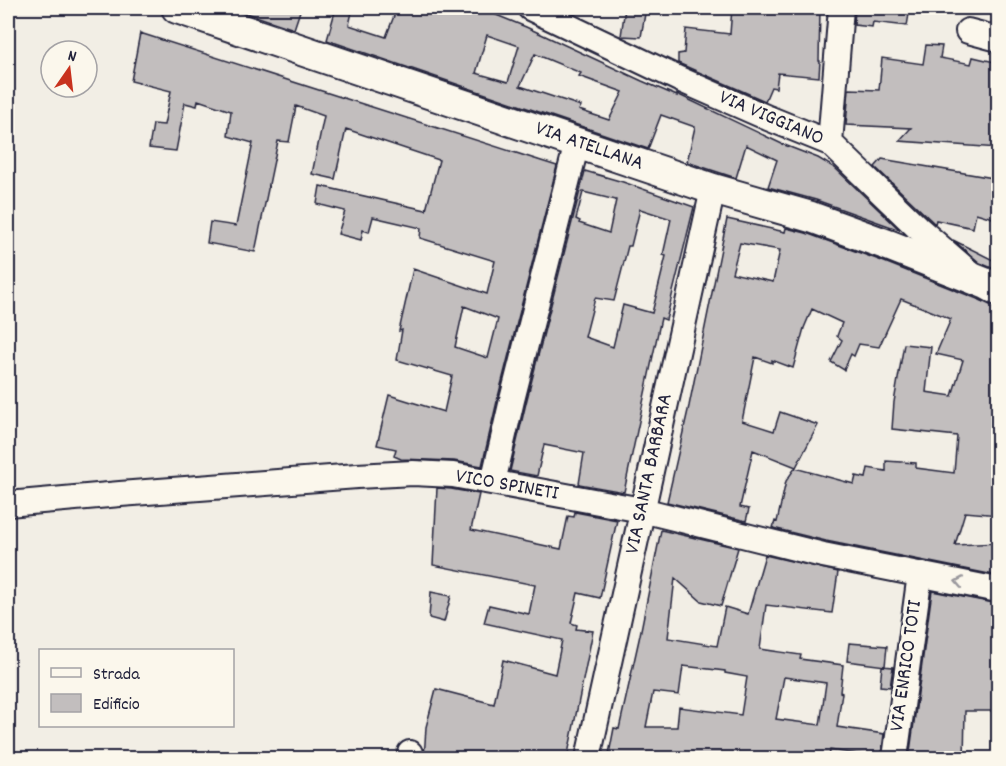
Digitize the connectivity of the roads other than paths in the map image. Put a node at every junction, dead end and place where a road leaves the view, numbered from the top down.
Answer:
1 (177, 8) edge
2 (530, 8) edge
3 (841, 8) edge
4 (968, 31) dead end
5 (999, 39) edge
6 (830, 142) junction
7 (577, 143) junction
8 (713, 189) junction
9 (988, 285) edge
10 (493, 482) junction
11 (8, 504) edge
12 (642, 510) junction
13 (920, 574) junction
14 (999, 590) edge
15 (588, 759) edge
16 (895, 759) edge

1 - 7 main road, VIA ATELLANA
2 - 6 street, VIA VIGGIANO
3 - 6 street
4 - 5 street
6 - 9 street, VIA VIGGIANO
7 - 8 main road, VIA ATELLANA
7 - 10 street
8 - 9 main road, VIA ATELLANA
8 - 12 street, VIA SANTA BARBARA
10 - 11 street, VICO SPINETI
10 - 12 street, VICO SPINETI
12 - 13 street, VICO SPINETI
12 - 15 street, VIA SANTA BARBARA
14 -> 13 street, VICO SPINETI
13 - 16 street, VIA ENRICO TOTI

